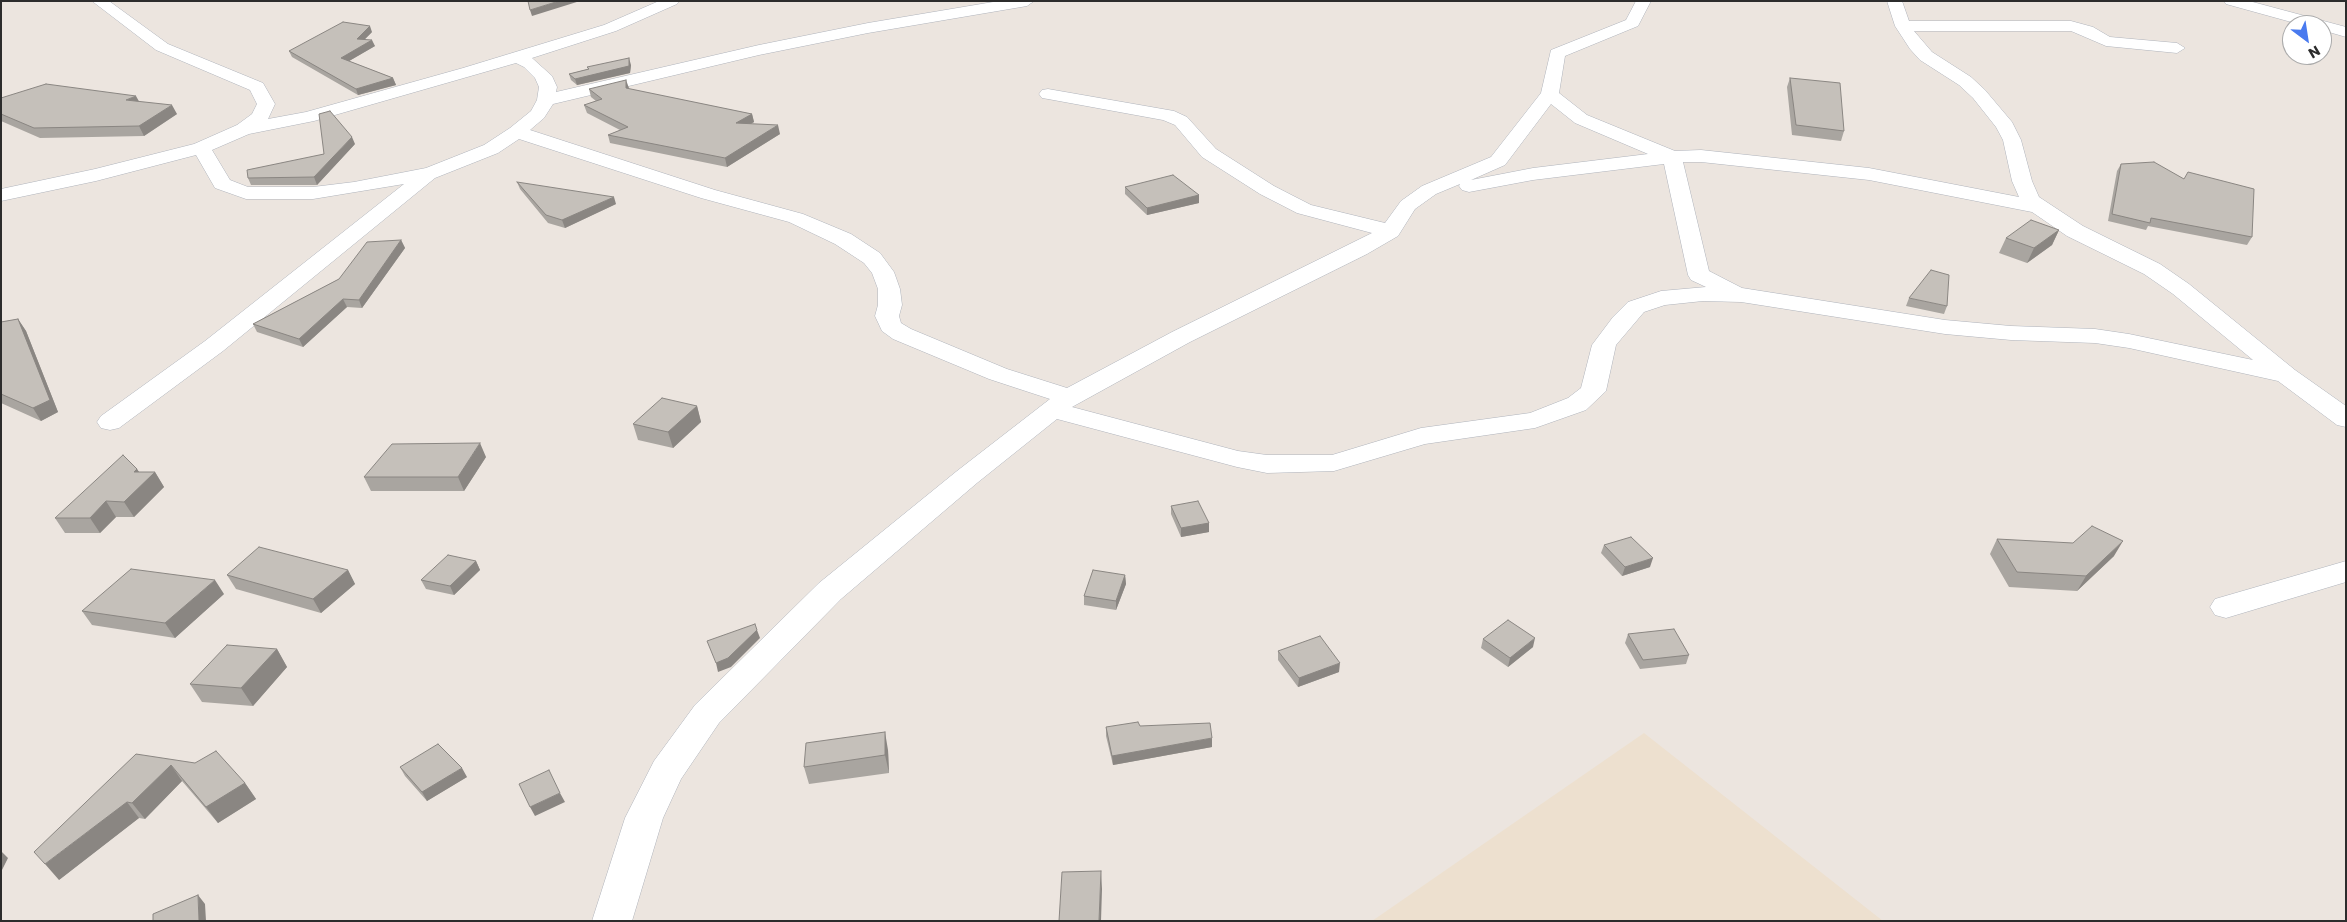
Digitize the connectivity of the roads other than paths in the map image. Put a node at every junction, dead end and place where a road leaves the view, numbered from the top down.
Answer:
1 (99, 1) edge
2 (672, 1) edge
3 (1027, 1) edge
4 (1644, 1) edge
5 (1894, 1) edge
6 (2230, 1) edge
7 (1903, 26) junction
8 (2346, 32) edge
9 (2177, 48) dead end
10 (518, 57) junction
11 (1048, 94) dead end
12 (1550, 94) junction
13 (546, 100) junction
14 (244, 129) junction
15 (517, 132) junction
16 (201, 148) junction
17 (1672, 157) junction
18 (431, 173) junction
19 (1429, 190) junction
20 (1, 195) edge
21 (2038, 207) junction
22 (1390, 231) junction
23 (1741, 295) junction
24 (2286, 376) junction
25 (1061, 404) junction
26 (2346, 419) edge
27 (110, 422) dead end
28 (2346, 571) edge
29 (2226, 607) dead end
30 (612, 921) edge

1 - 14 street
2 - 10 street
3 - 13 street
4 - 12 street
5 - 7 street
6 - 8 street
7 - 9 street
7 - 21 street
10 - 13 street
10 - 14 street
11 - 22 street
12 - 17 street
12 - 19 street
13 - 15 street
14 - 16 street
15 - 18 street
15 - 25 street
16 - 18 street
16 - 20 street
17 - 19 street
17 - 21 street
17 - 23 street
18 - 27 street
19 - 22 street
21 - 24 street
22 - 25 street
23 - 24 street
23 - 25 street
24 - 26 street
25 - 30 street
28 - 29 street

